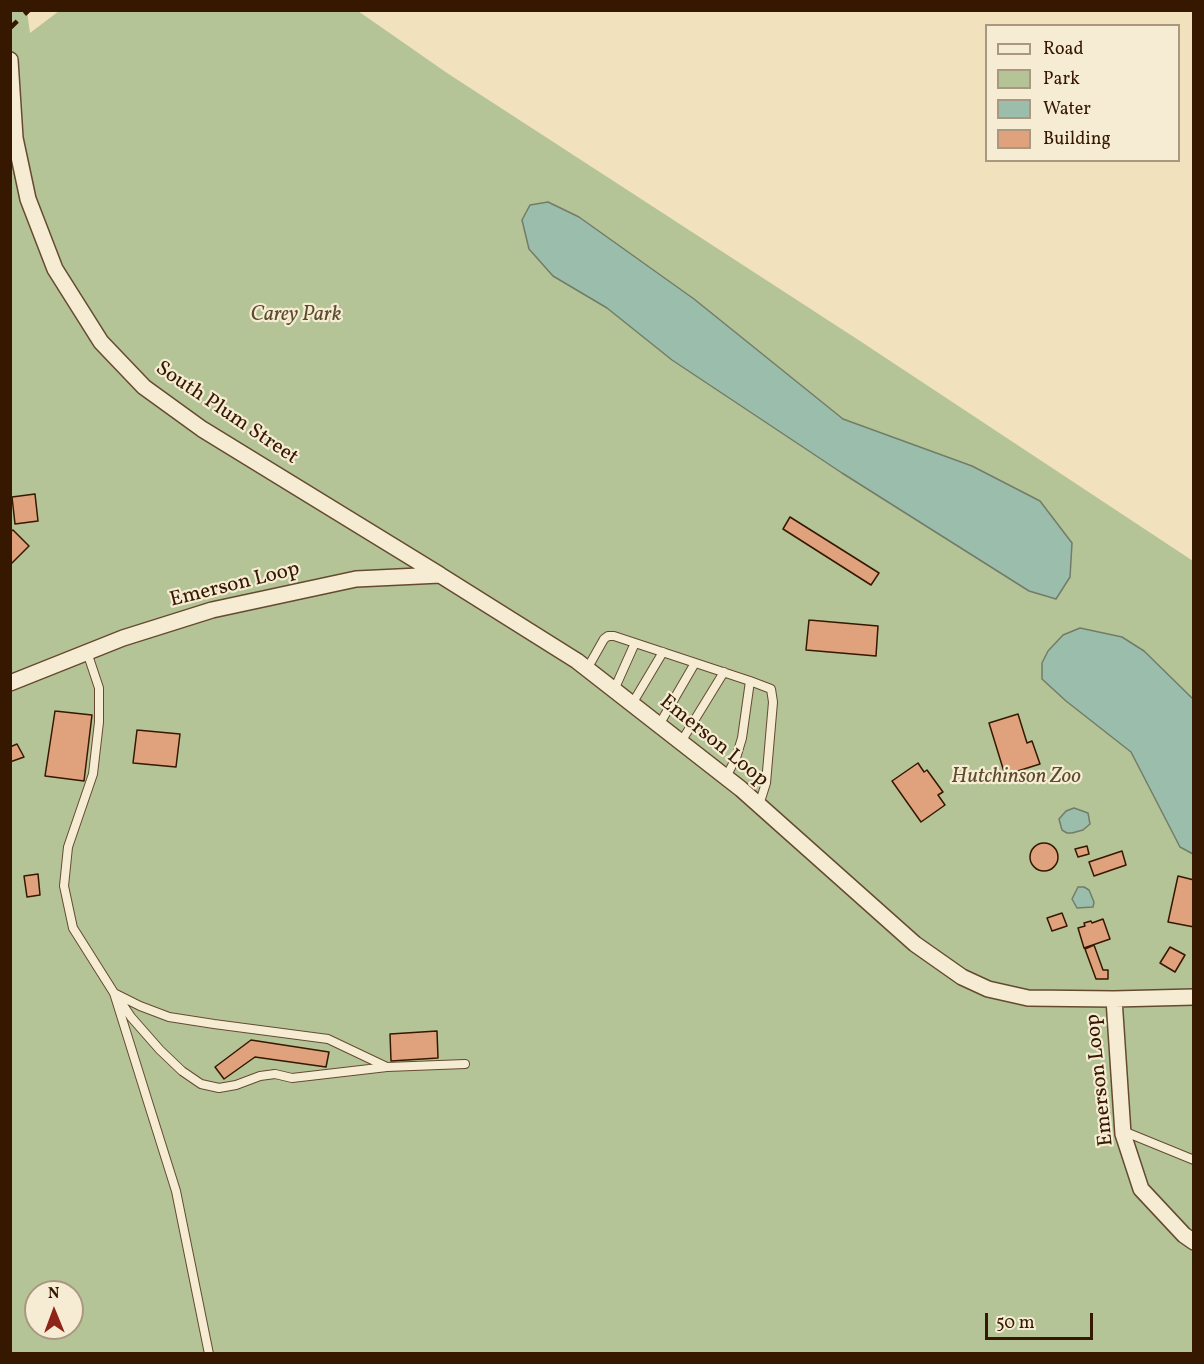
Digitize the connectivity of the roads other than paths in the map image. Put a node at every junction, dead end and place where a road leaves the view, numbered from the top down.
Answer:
1 (10, 60) edge
2 (440, 575) junction
3 (635, 643) junction
4 (87, 652) junction
5 (663, 652) junction
6 (695, 663) junction
7 (587, 669) junction
8 (724, 672) junction
9 (750, 681) junction
10 (10, 682) edge
11 (614, 690) junction
12 (632, 704) junction
13 (659, 725) junction
14 (681, 742) junction
15 (726, 777) junction
16 (759, 805) junction
17 (114, 993) junction
18 (1194, 997) edge
19 (1114, 999) junction
20 (465, 1064) dead end
21 (387, 1067) junction
22 (1123, 1131) junction
23 (1194, 1160) edge
24 (1194, 1242) edge
25 (209, 1353) edge

1 - 2 street, South Plum Street
2 - 4 street, Emerson Loop
2 - 7 street, Emerson Loop
3 - 5 lane
3 - 7 lane
3 - 11 lane
4 - 10 street, Emerson Loop
4 - 17 lane
5 - 6 lane
5 - 12 lane
6 - 8 lane
6 - 13 lane
7 - 11 street, Emerson Loop
8 - 9 lane
8 - 14 lane
9 - 15 lane
9 - 16 lane
11 - 12 street, Emerson Loop
12 - 13 street, Emerson Loop
13 - 14 street, Emerson Loop
14 - 15 street, Emerson Loop
15 - 16 street, Emerson Loop
16 - 19 street, Emerson Loop
17 - 21 lane
17 - 21 lane
17 - 25 lane
18 - 19 street
19 - 22 street, Emerson Loop
20 - 21 lane
22 - 23 lane
22 - 24 street, Emerson Loop

